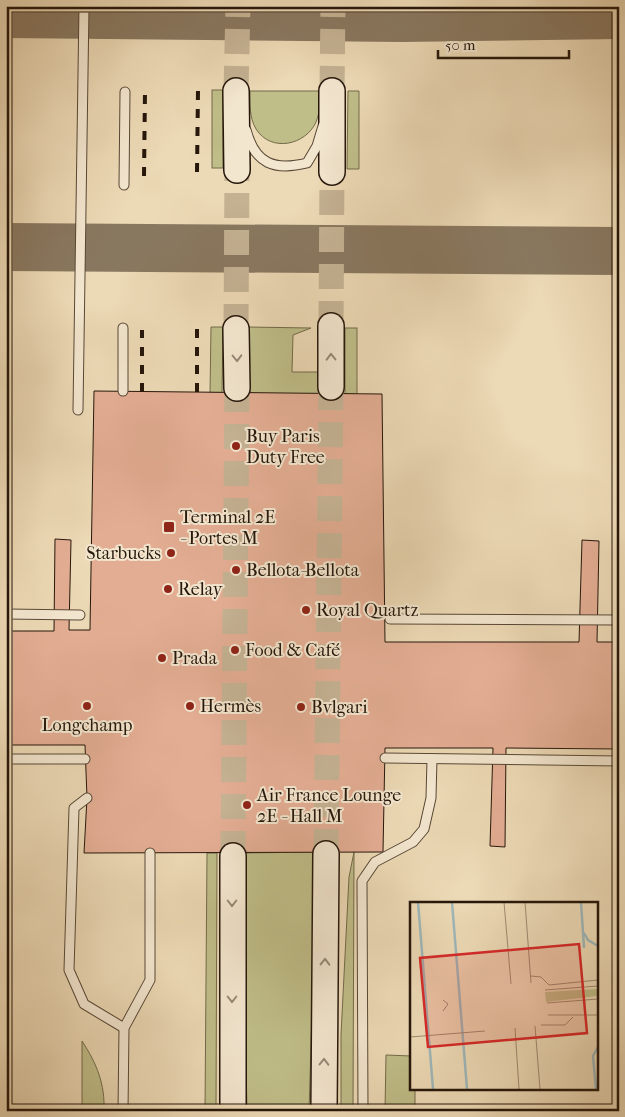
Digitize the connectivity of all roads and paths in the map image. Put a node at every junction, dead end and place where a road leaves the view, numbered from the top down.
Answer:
1 (84, 6) edge
2 (236, 91) joint
3 (332, 91) joint
4 (125, 92) dead end
5 (237, 170) tunnel mouth
6 (332, 172) tunnel mouth
7 (124, 185) dead end
8 (331, 326) tunnel mouth
9 (123, 328) dead end
10 (236, 329) tunnel mouth
11 (331, 387) tunnel mouth
12 (237, 388) tunnel mouth
13 (122, 391) dead end
14 (78, 410) dead end
15 (6, 614) edge
16 (80, 615) dead end
17 (390, 619) dead end
18 (619, 620) edge
19 (385, 758) dead end
20 (6, 759) edge
21 (85, 759) dead end
22 (432, 759) junction
23 (619, 760) edge
24 (87, 798) dead end
25 (150, 853) dead end
26 (326, 854) tunnel mouth
27 (233, 856) tunnel mouth
28 (124, 1028) junction
29 (123, 1111) edge
30 (233, 1111) edge
31 (324, 1111) edge
32 (363, 1111) edge

1 - 14 lane
2 - 3 lane
2 - 5 main road
3 - 6 main road
4 - 7 lane
11 -> 8 main road
9 - 13 lane
10 -> 12 main road
15 - 16 lane
17 - 18 lane
19 - 22 lane
20 - 21 lane
22 - 23 lane
22 - 32 lane
24 - 28 lane
25 - 28 lane
31 -> 26 main road
27 -> 30 main road
28 - 29 lane

